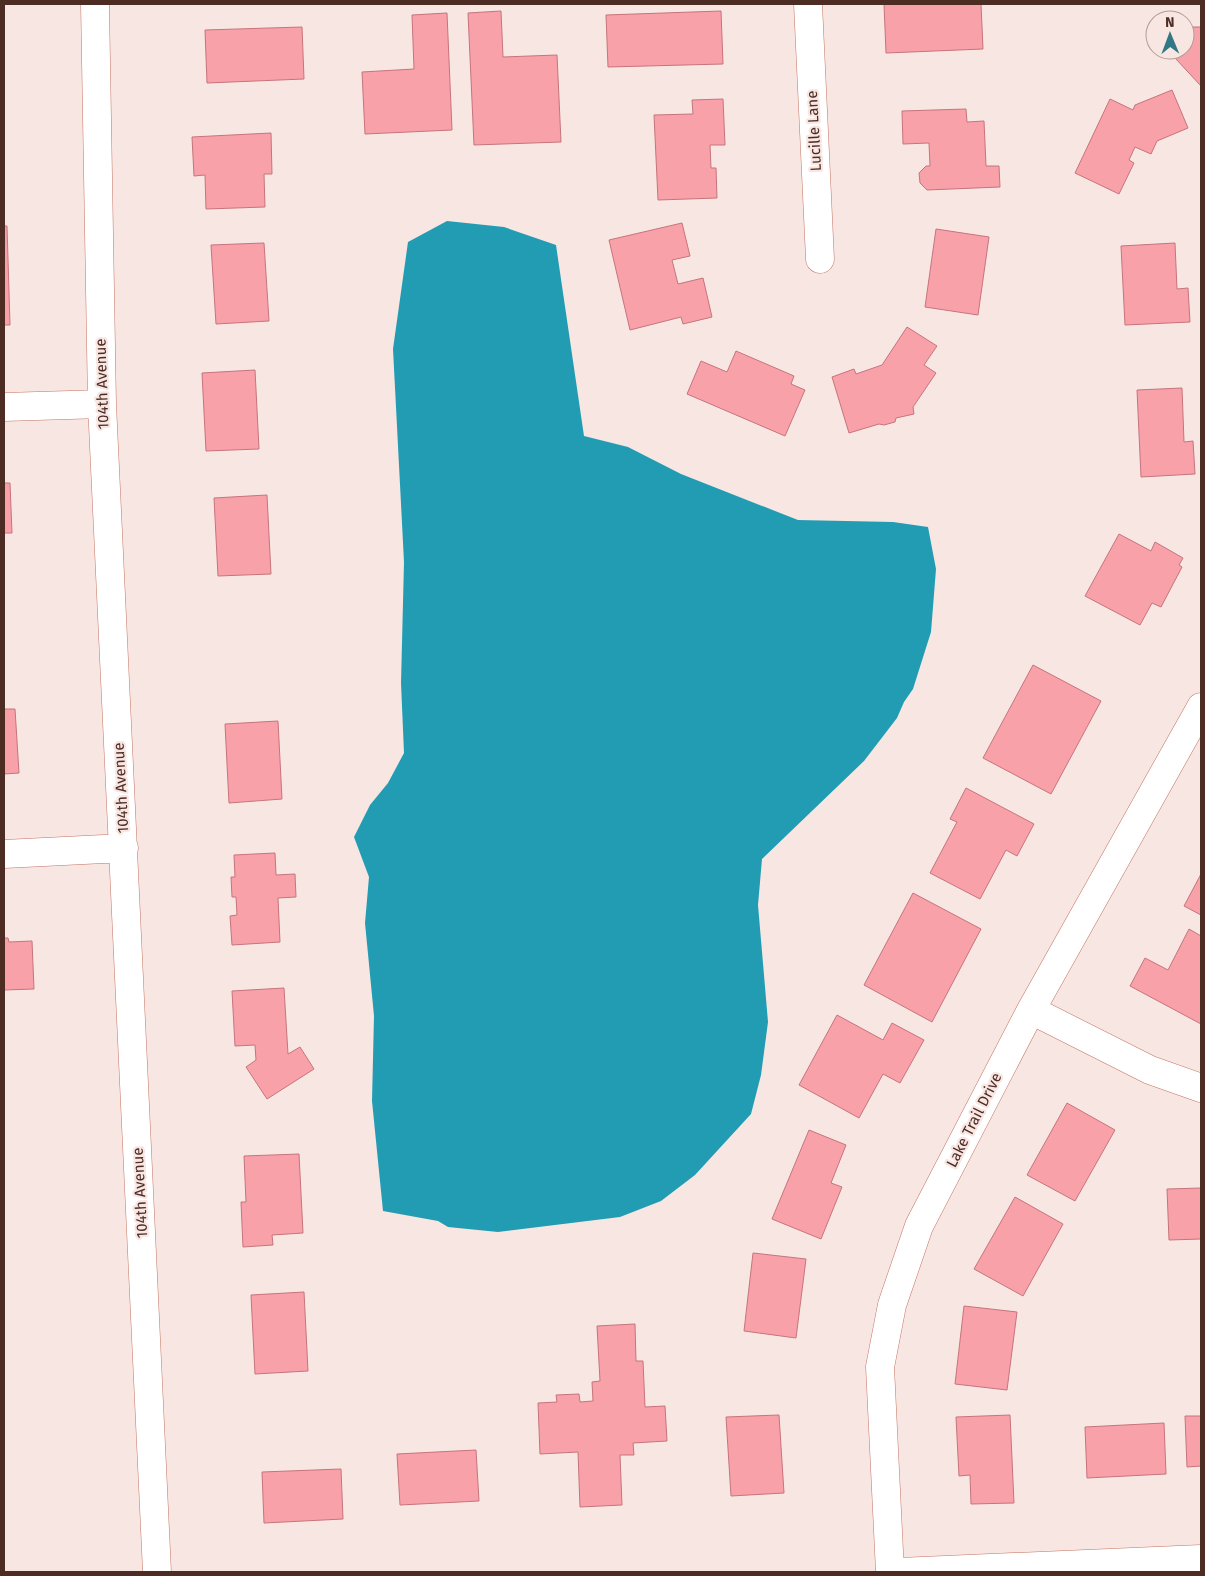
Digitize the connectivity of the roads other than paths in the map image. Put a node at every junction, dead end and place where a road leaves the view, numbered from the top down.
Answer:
1 (95, 4) edge
2 (808, 4) edge
3 (820, 259) dead end
4 (102, 404) junction
5 (4, 407) edge
6 (1201, 707) edge
7 (124, 848) junction
8 (4, 854) edge
9 (1031, 1010) junction
10 (1201, 1088) edge
11 (1201, 1559) edge
12 (156, 1572) edge
13 (890, 1572) edge
14 (899, 1572) edge

1 - 4 street, 104th Avenue
2 - 3 street, Lucille Lane
4 - 5 street
4 - 7 street, 104th Avenue
6 - 9 street, Lake Trail Drive
7 - 8 street
7 - 12 street, 104th Avenue
9 - 10 street
9 - 13 street, Lake Trail Drive
11 - 14 street

